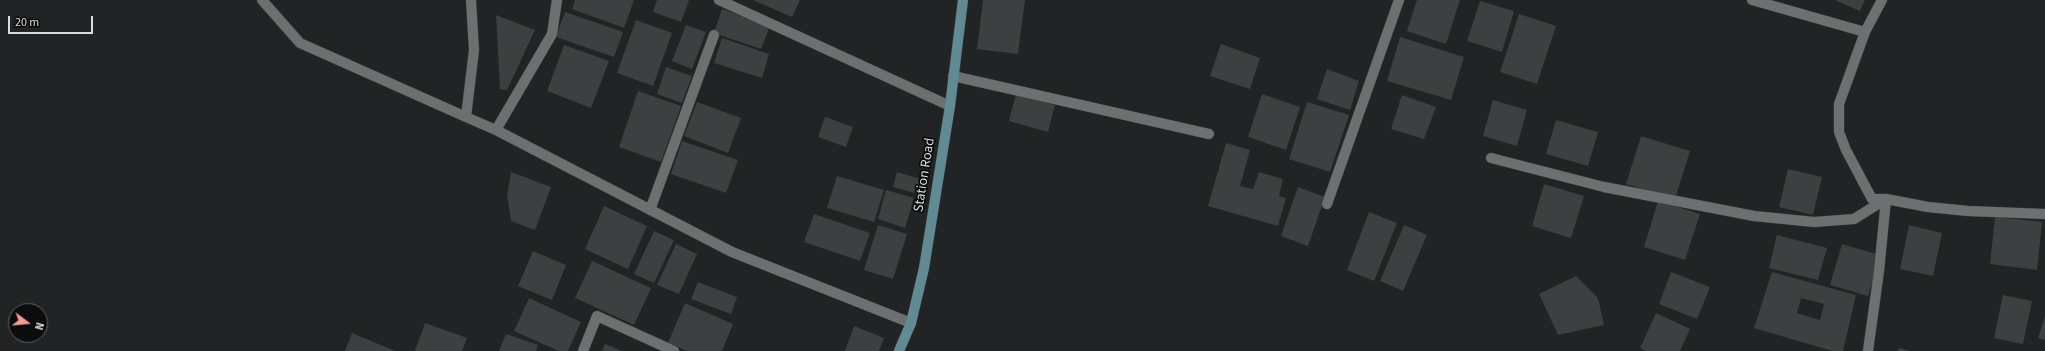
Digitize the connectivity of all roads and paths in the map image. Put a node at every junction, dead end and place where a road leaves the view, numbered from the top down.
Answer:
1 (262, 0) edge
2 (471, 0) edge
3 (557, 0) edge
4 (719, 0) edge
5 (963, 0) edge
6 (1399, 0) edge
7 (1752, 0) edge
8 (1882, 0) edge
9 (1865, 32) junction
10 (714, 35) dead end
11 (953, 76) junction
12 (950, 106) junction
13 (466, 117) junction
14 (496, 130) junction
15 (1209, 134) dead end
16 (1491, 158) dead end
17 (1886, 199) junction
18 (1327, 204) dead end
19 (650, 210) junction
20 (2045, 214) edge
21 (911, 324) junction
22 (582, 351) edge
23 (674, 351) edge
24 (899, 351) edge
25 (1868, 351) edge

1 - 13 street
2 - 13 street
3 - 14 street
4 - 12 street
5 - 11 main road, Station Road
6 - 18 street
7 - 9 street
8 - 9 street
9 - 17 street
10 - 19 street
11 - 12 main road, Station Road
11 - 15 street
12 - 21 main road, Station Road
13 - 14 street
14 - 19 street
16 - 17 street
17 - 20 street
17 - 25 street
19 - 21 street
21 - 24 main road, Station Road
22 - 23 street

